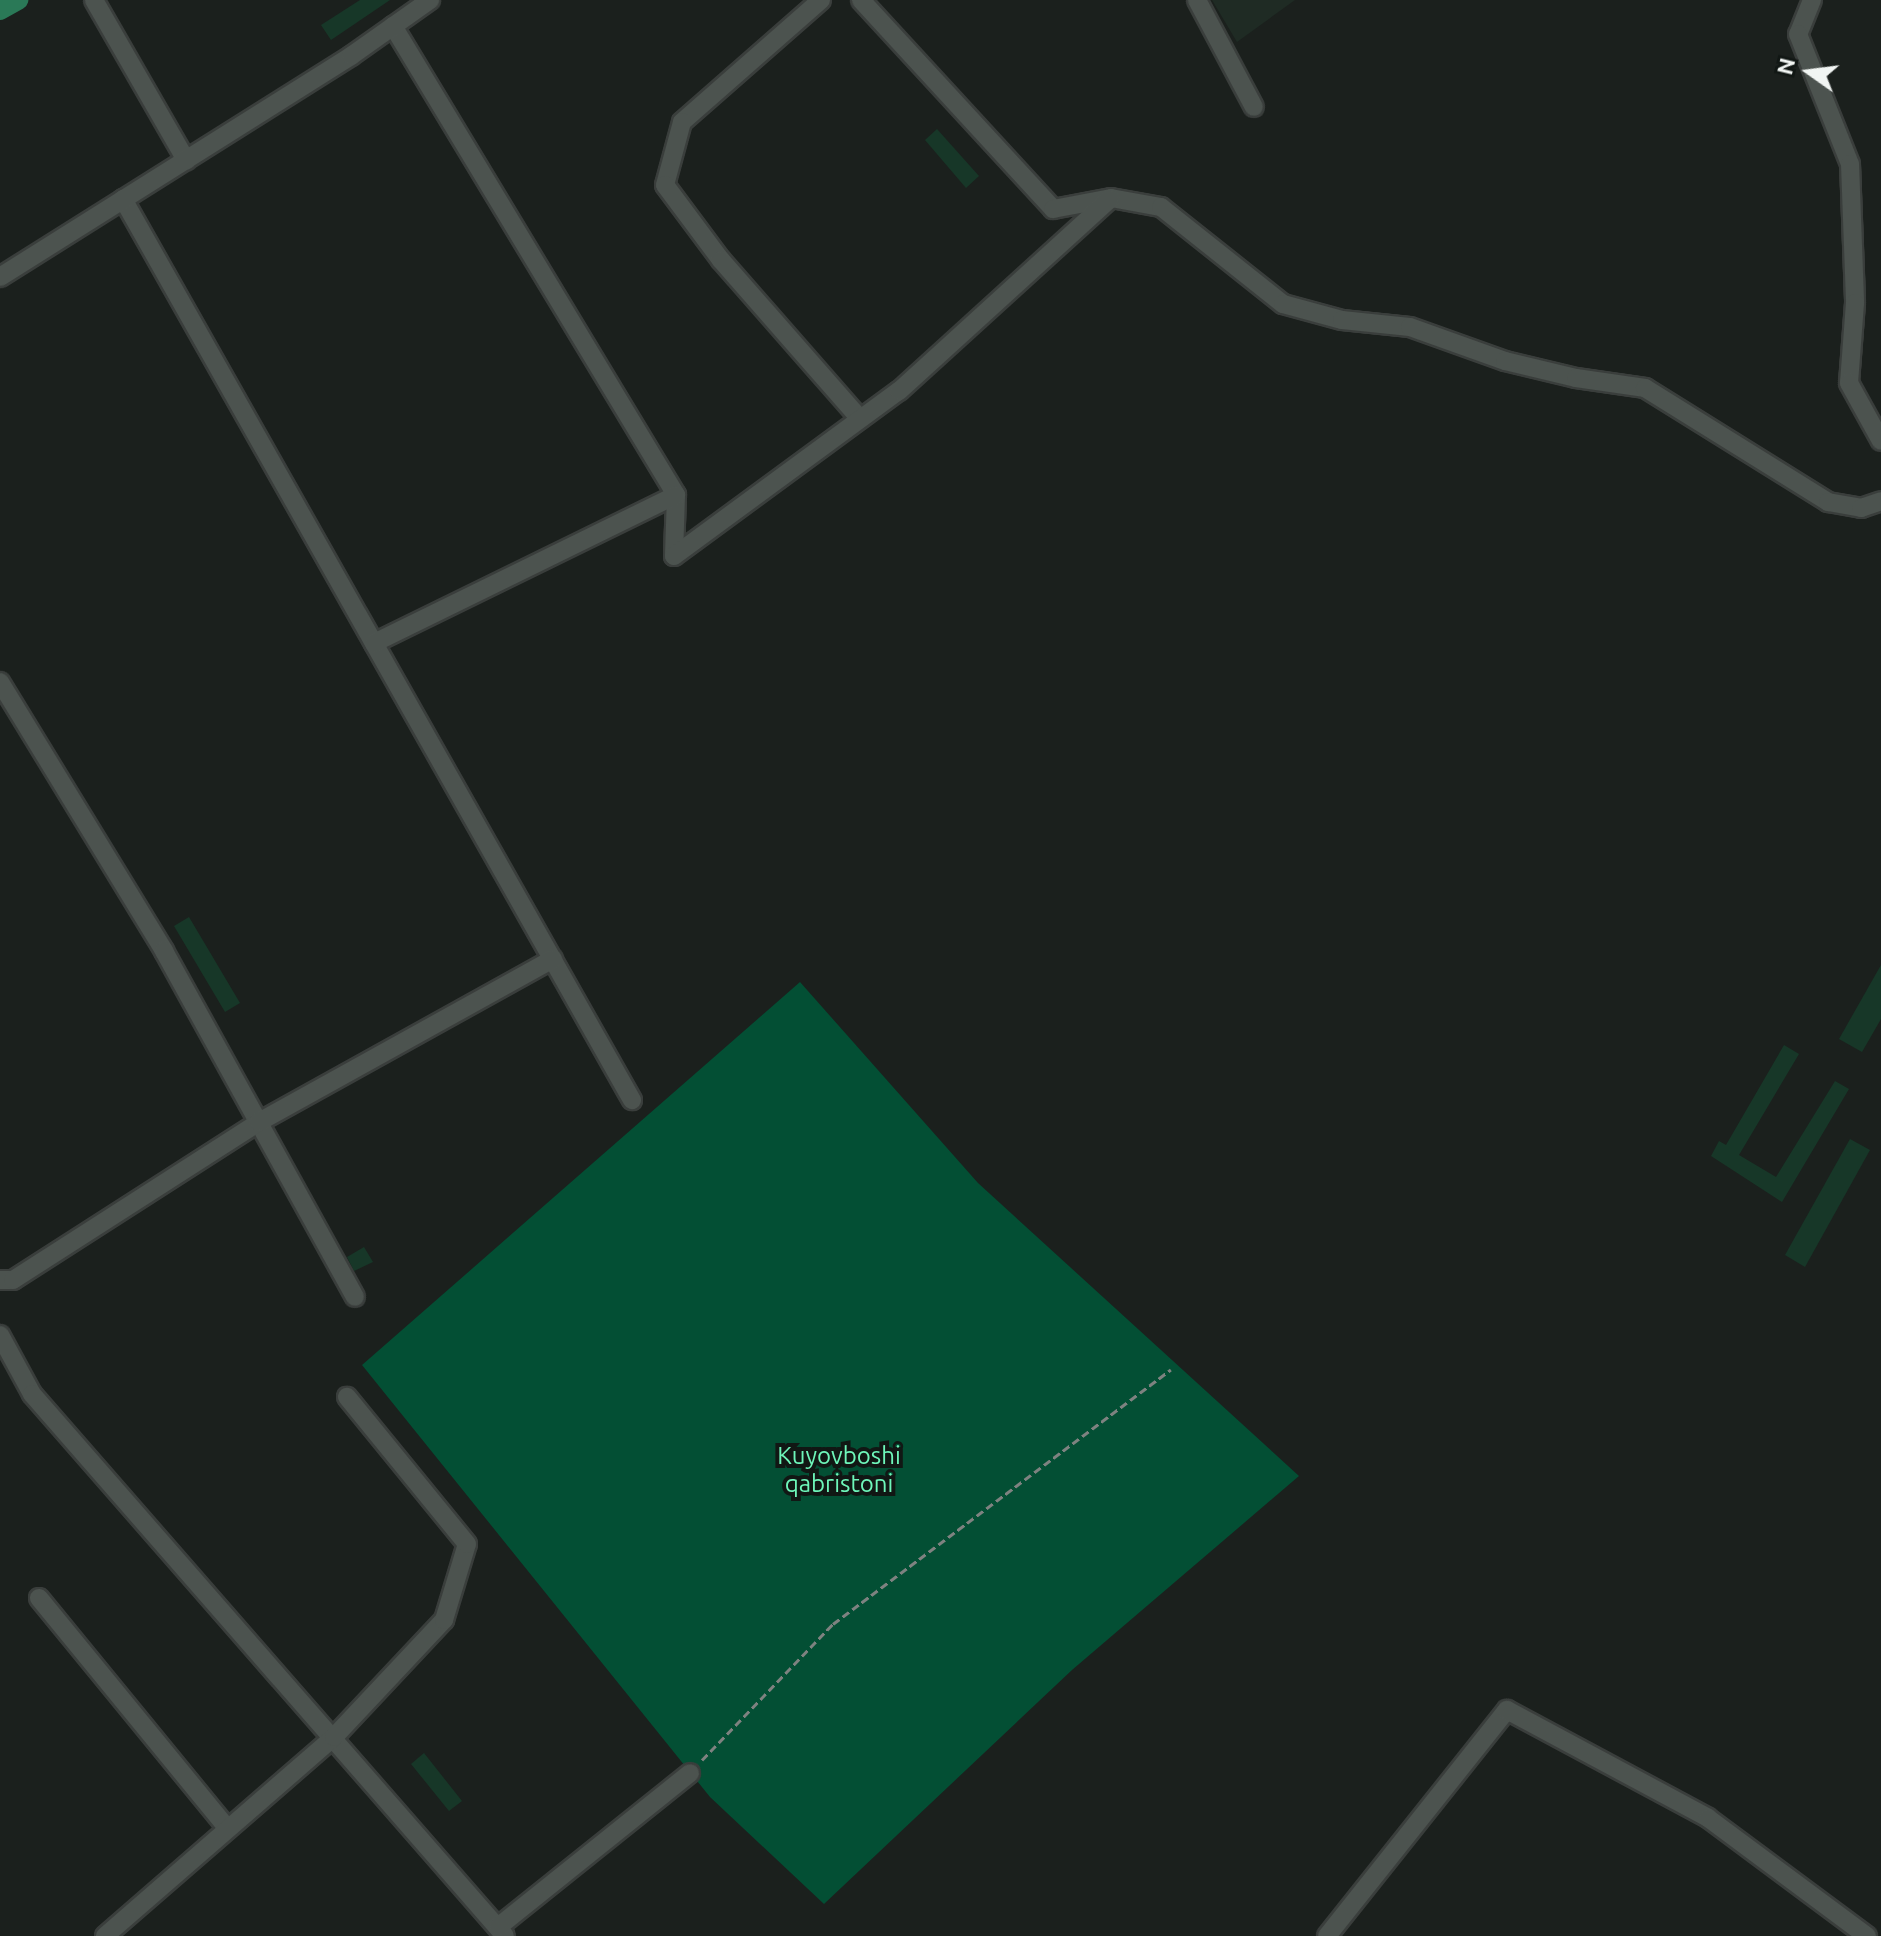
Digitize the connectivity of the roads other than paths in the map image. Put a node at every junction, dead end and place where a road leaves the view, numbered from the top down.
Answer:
1 (94, 0) edge
2 (430, 0) edge
3 (821, 0) edge
4 (861, 0) edge
5 (1197, 0) edge
6 (1812, 0) edge
7 (393, 26) junction
8 (1254, 107) dead end
9 (186, 160) junction
10 (1111, 198) junction
11 (123, 199) junction
12 (0, 277) edge
13 (860, 419) junction
14 (1881, 441) edge
15 (676, 495) junction
16 (1881, 501) edge
17 (374, 643) junction
18 (0, 682) edge
19 (553, 959) junction
20 (632, 1100) dead end
21 (259, 1122) junction
22 (0, 1280) edge
23 (355, 1297) dead end
24 (0, 1335) edge
25 (347, 1397) dead end
26 (39, 1598) dead end
27 (334, 1737) junction
28 (690, 1773) road end
29 (228, 1829) junction
30 (501, 1932) edge
31 (105, 1936) edge
32 (1327, 1936) edge
33 (1867, 1936) edge

1 - 9 street
2 - 7 street
3 - 13 street
4 - 10 street
5 - 8 street
6 - 14 street
7 - 9 street
7 - 15 street
9 - 11 street
10 - 13 street
10 - 16 street
11 - 12 street
11 - 17 street
13 - 15 street
15 - 17 street
17 - 19 street
18 - 21 street
19 - 20 street
19 - 21 street
21 - 22 street
21 - 23 street
24 - 27 street
25 - 27 street
26 - 29 street
27 - 29 street
27 - 30 street
28 - 30 street
29 - 31 street
32 - 33 street

